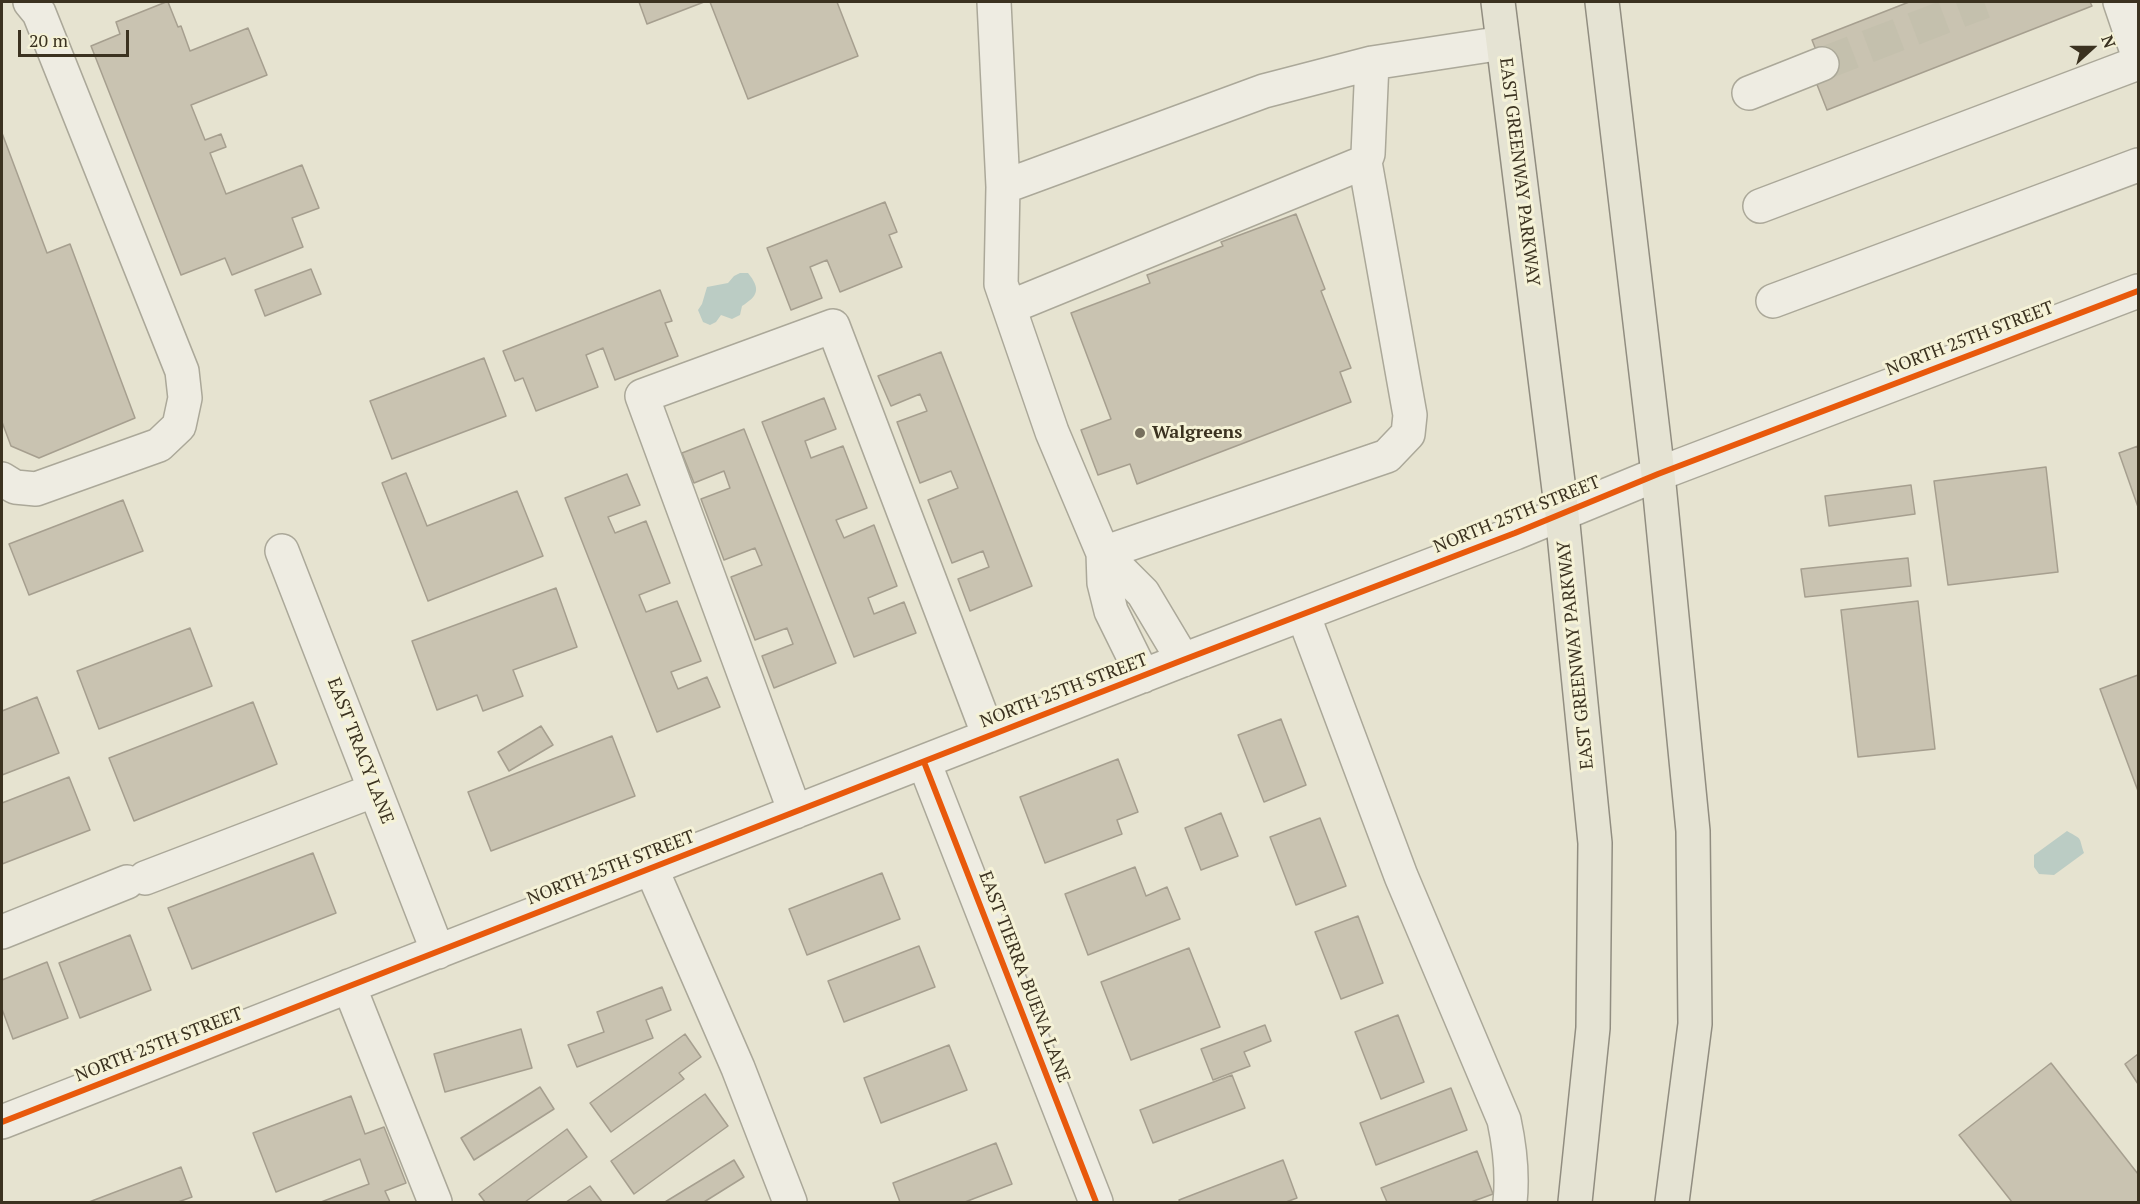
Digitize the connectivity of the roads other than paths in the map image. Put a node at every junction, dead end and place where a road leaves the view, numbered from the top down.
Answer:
1 (30, 2) edge
2 (994, 2) edge
3 (1498, 2) edge
4 (1602, 2) edge
5 (2120, 2) edge
6 (1503, 43) junction
7 (2139, 55) edge
8 (1372, 63) junction
9 (2139, 63) edge
10 (1822, 64) tunnel mouth
11 (1749, 93) dead end
12 (1365, 162) junction
13 (2139, 165) edge
14 (1003, 187) junction
15 (1760, 206) dead end
16 (2139, 291) edge
17 (1773, 301) dead end
18 (1010, 307) junction
19 (1658, 474) junction
20 (2, 479) edge
21 (1562, 514) junction
22 (282, 551) dead end
23 (1103, 554) junction
24 (1303, 614) junction
25 (1183, 660) junction
26 (1143, 676) junction
27 (989, 736) junction
28 (924, 762) junction
29 (375, 790) junction
30 (795, 812) junction
31 (651, 868) junction
32 (2, 932) edge
33 (438, 952) junction
34 (349, 986) junction
35 (2, 1122) edge
36 (435, 1203) edge
37 (790, 1203) edge
38 (1096, 1203) edge
39 (1510, 1203) edge
40 (1575, 1203) edge
41 (1672, 1203) edge

1 - 20 street
2 - 14 street
3 - 6 main road, EAST GREENWAY PARKWAY
4 - 19 main road
5 - 7 street
6 - 8 street
6 - 21 main road, EAST GREENWAY PARKWAY
8 - 12 street
8 - 14 street
9 - 15 street
10 - 11 street
12 - 18 street
12 - 23 street
13 - 17 street
14 - 18 street
16 - 19 street, NORTH 25TH STREET
18 - 23 street
19 - 21 street, NORTH 25TH STREET
19 - 41 main road
21 - 24 street, NORTH 25TH STREET
21 - 40 main road, EAST GREENWAY PARKWAY
22 - 29 street, EAST TRACY LANE
23 - 25 street
23 - 26 street
24 - 25 street, NORTH 25TH STREET
24 - 39 street
25 - 26 street, NORTH 25TH STREET
26 - 27 street, NORTH 25TH STREET
27 - 28 street, NORTH 25TH STREET
27 - 30 street
28 - 30 street, NORTH 25TH STREET
28 - 38 street, EAST TIERRA BUENA LANE
29 - 32 street
29 - 33 street, EAST TRACY LANE
30 - 31 street, NORTH 25TH STREET
31 - 33 street, NORTH 25TH STREET
31 - 37 street
33 - 34 street, NORTH 25TH STREET
34 - 35 street, NORTH 25TH STREET
34 - 36 street

